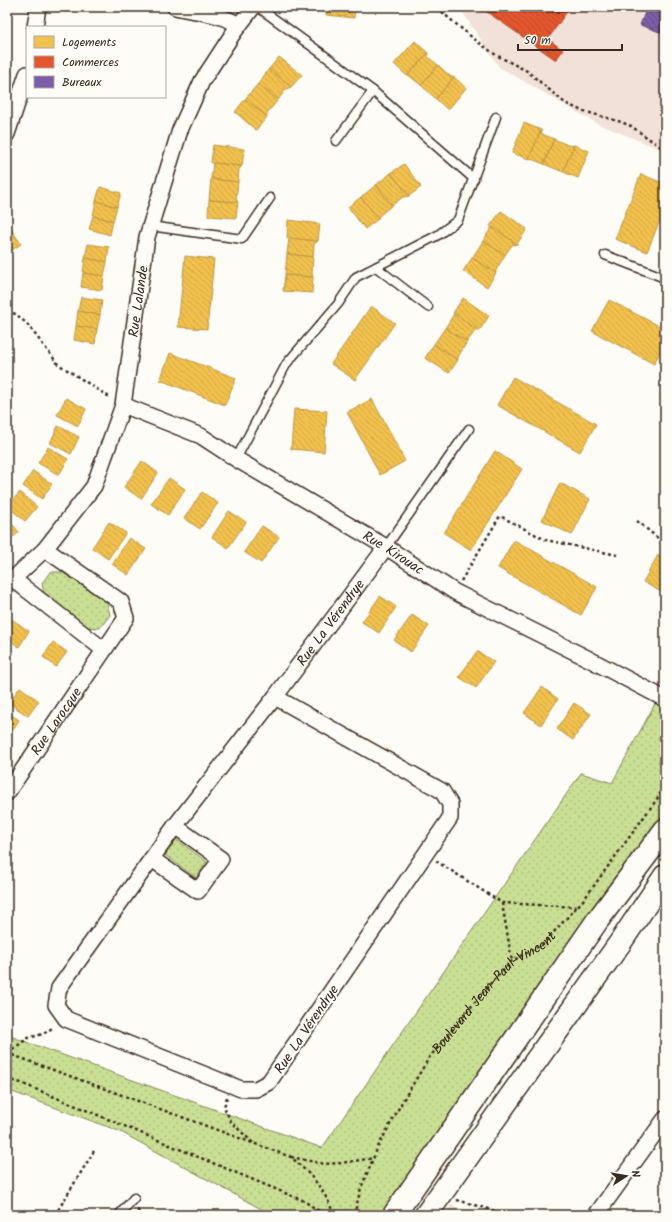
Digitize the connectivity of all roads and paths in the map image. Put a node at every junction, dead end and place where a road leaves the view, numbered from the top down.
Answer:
1 (38, 7) edge
2 (175, 7) edge
3 (253, 7) edge
4 (258, 7) edge
5 (438, 7) edge
6 (239, 25) junction
7 (35, 26) edge
8 (26, 77) edge
9 (373, 91) junction
10 (496, 117) dead end
11 (7, 134) edge
12 (336, 140) dead end
13 (665, 150) edge
14 (474, 179) junction
15 (270, 198) dead end
16 (150, 226) junction
17 (605, 256) dead end
18 (376, 267) junction
19 (665, 278) edge
20 (428, 307) dead end
21 (7, 312) edge
22 (123, 405) junction
23 (469, 429) dead end
24 (236, 459) junction
25 (637, 521) dead end
26 (665, 544) edge
27 (386, 547) junction
28 (45, 549) junction
29 (617, 555) dead end
30 (10, 581) edge
31 (455, 592) junction
32 (104, 650) junction
33 (275, 698) junction
34 (665, 700) edge
35 (665, 788) edge
36 (7, 793) edge
37 (175, 826) junction
38 (665, 830) edge
39 (426, 855) junction
40 (152, 859) junction
41 (665, 876) edge
42 (502, 903) junction
43 (577, 907) junction
44 (512, 961) junction
45 (66, 1019) junction
46 (7, 1047) edge
47 (8, 1053) edge
48 (7, 1078) edge
49 (230, 1086) junction
50 (665, 1119) edge
51 (255, 1144) junction
52 (94, 1151) dead end
53 (291, 1157) junction
54 (374, 1158) junction
55 (415, 1184) junction
56 (440, 1195) junction
57 (134, 1198) dead end
58 (55, 1215) edge
59 (119, 1215) edge
60 (325, 1215) edge
61 (334, 1215) edge
62 (354, 1215) edge
63 (394, 1215) edge
64 (426, 1215) edge
65 (509, 1215) edge
66 (596, 1215) edge

1 - 7 street
2 - 6 street
3 - 6 street, Rue Lalande
4 - 9 lane
5 - 13 path
6 - 16 street, Rue Lalande
8 - 11 street
9 - 12 lane
9 - 14 lane
10 - 14 lane
14 - 18 lane
15 - 16 lane
16 - 22 street, Rue Lalande
17 - 19 lane
18 - 20 lane
18 - 24 lane
21 - 22 path
22 - 24 street, Rue Kirouac
22 - 28 street, Rue Lalande
23 - 27 lane
24 - 27 street, Rue Kirouac
25 - 26 path
27 - 31 street, Rue Kirouac
27 - 33 street, Rue La Vérendrye
28 - 30 street, Rue Lalande
28 - 32 street, Rue Larocque
29 - 31 path
30 - 32 street
31 - 34 street, Rue Kirouac
32 - 36 street, Rue Larocque
33 - 37 street, Rue La Vérendrye
33 - 39 street, Rue La Vérendrye
35 - 43 path, Boulevard Jean-Paul-Vincent
37 - 40 street, Rue La Vérendrye
37 - 40 street
38 - 55 street, Boulevard Jean-Paul-Vincent
39 - 42 path
39 - 49 street, Rue La Vérendrye
40 - 45 street, Rue La Vérendrye
41 - 56 street
42 - 43 path
42 - 44 path
43 - 44 path, Boulevard Jean-Paul-Vincent
44 - 54 path, Boulevard Jean-Paul-Vincent
45 - 47 path
45 - 49 street, Rue La Vérendrye
46 - 47 path
47 - 51 path
48 - 60 path
49 - 51 path
50 - 66 street
51 - 53 path
52 - 58 path
53 - 54 path
53 - 61 path
54 - 62 path, Boulevard Jean-Paul-Vincent
55 - 56 street
55 - 63 street, Boulevard Jean-Paul-Vincent
56 - 64 street
56 - 65 path
57 - 59 lane

